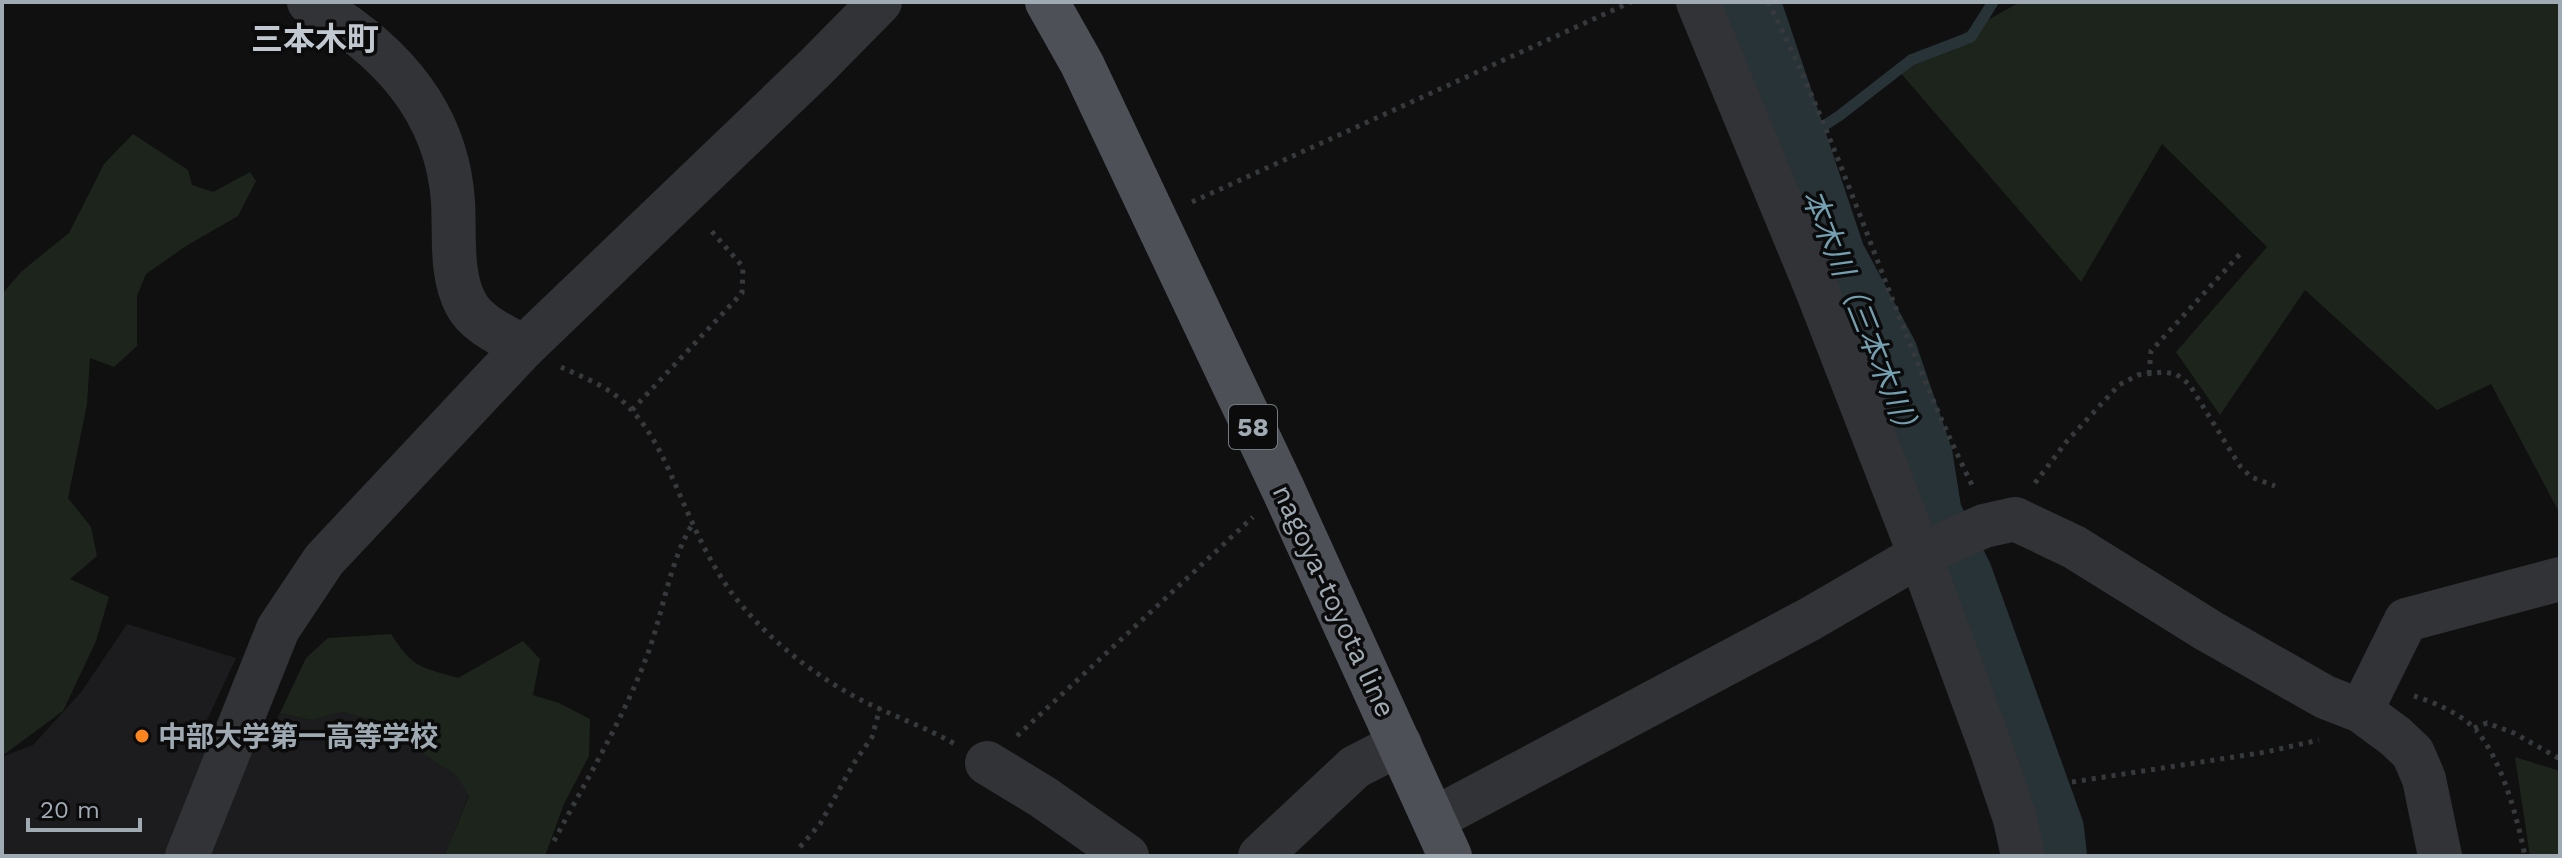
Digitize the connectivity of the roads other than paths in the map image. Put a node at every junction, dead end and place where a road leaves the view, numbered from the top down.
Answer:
1 (309, 2) edge
2 (880, 2) edge
3 (1047, 2) edge
4 (1698, 2) edge
5 (524, 347) junction
6 (1920, 555) junction
7 (2560, 579) edge
8 (2368, 698) junction
9 (1400, 744) junction
10 (987, 763) road end
11 (1442, 837) edge
12 (187, 856) edge
13 (1127, 856) edge
14 (1260, 856) edge
15 (2023, 856) edge
16 (2440, 856) edge

1 - 5 street
2 - 5 street
3 - 9 main road, nagoya-toyota line / 58
4 - 6 street
5 - 12 street
6 - 8 street
6 - 11 street
6 - 15 street
7 - 8 street
8 - 16 street
9 - 11 main road, nagoya-toyota line / 58
9 - 14 street
10 - 13 street

